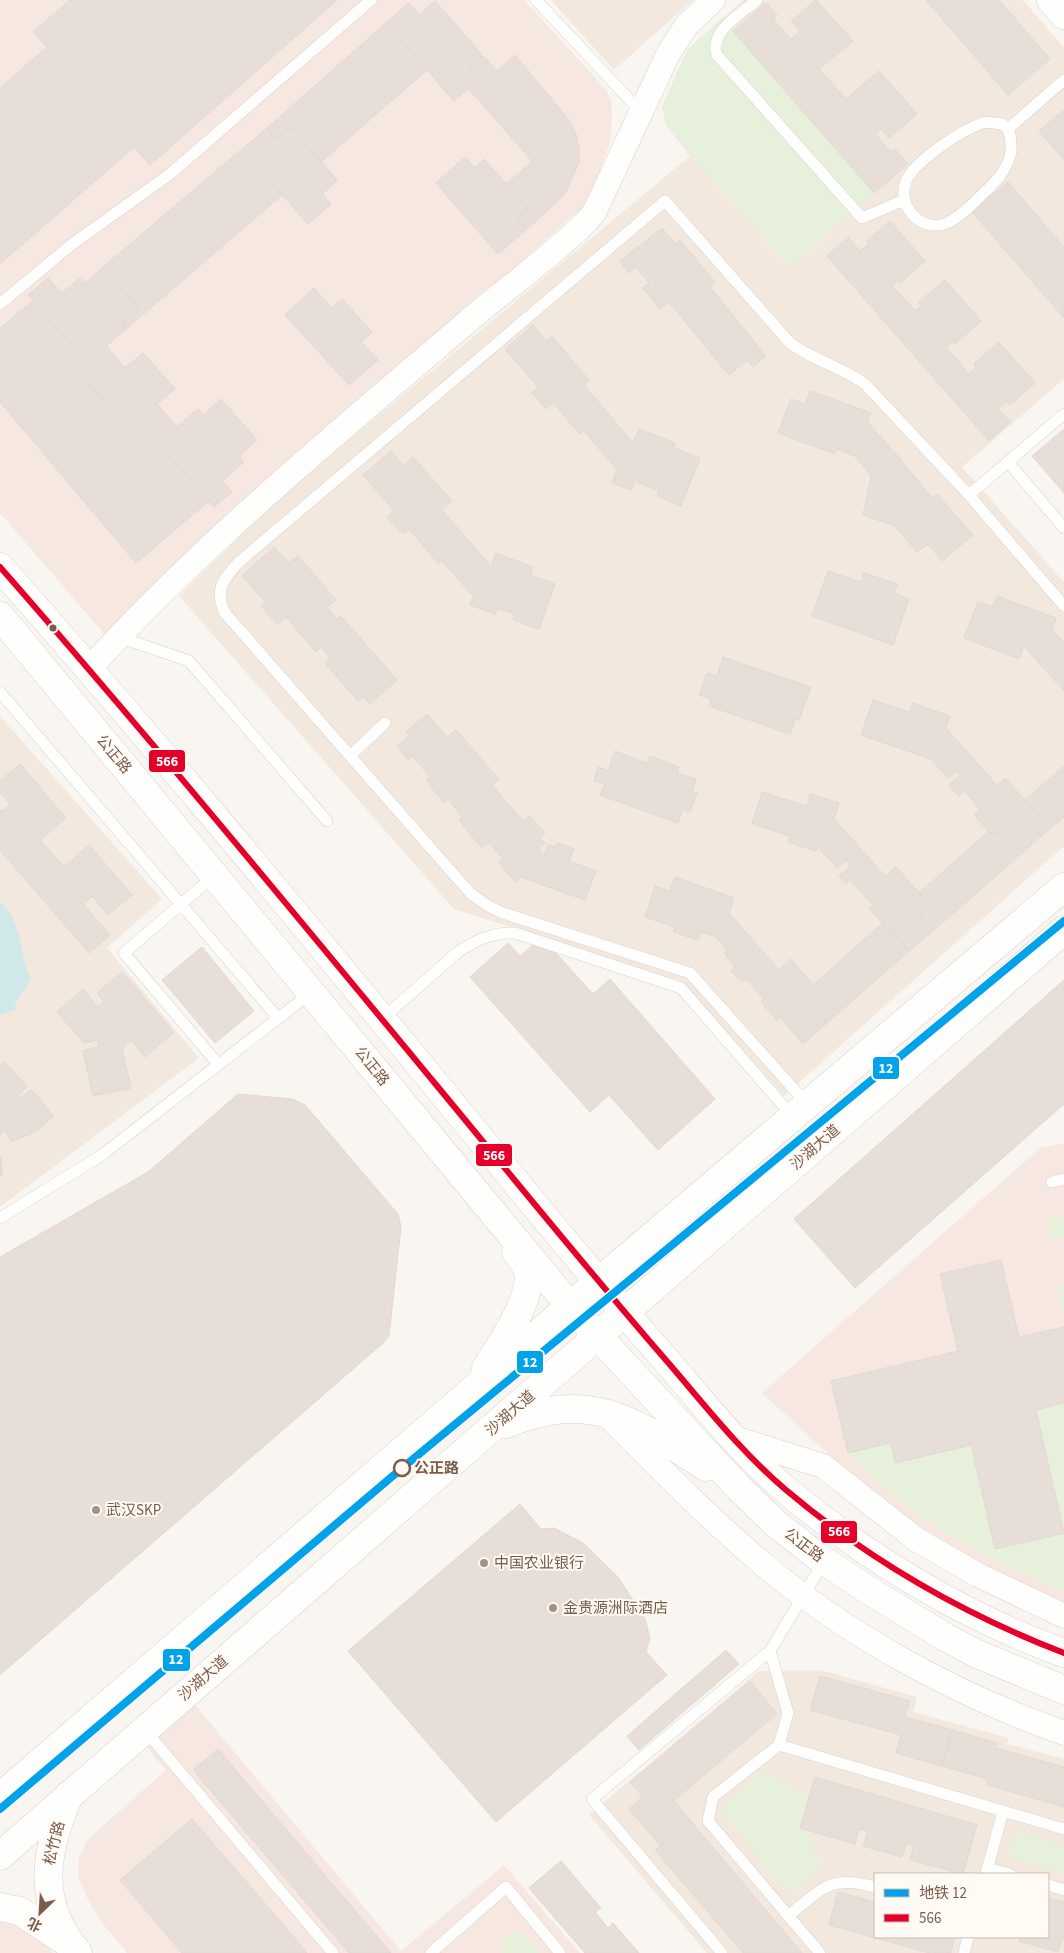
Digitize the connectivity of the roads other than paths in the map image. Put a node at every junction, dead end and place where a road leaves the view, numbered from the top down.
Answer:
1 (371, 0) edge
2 (536, 0) edge
3 (713, 0) edge
4 (757, 0) edge
5 (1051, 0) edge
6 (1064, 15) edge
7 (1064, 80) edge
8 (642, 112) junction
9 (1008, 129) junction
10 (904, 200) junction
11 (0, 304) edge
12 (1064, 414) edge
13 (1008, 462) junction
14 (969, 495) junction
15 (1064, 528) edge
16 (0, 567) edge
17 (1064, 606) edge
18 (0, 616) edge
19 (119, 636) junction
20 (89, 669) junction
21 (0, 692) edge
22 (385, 723) dead end
23 (350, 756) junction
24 (327, 821) dead end
25 (215, 875) junction
26 (1064, 888) edge
27 (181, 904) junction
28 (1064, 930) edge
29 (312, 992) junction
30 (278, 1018) junction
31 (382, 1019) junction
32 (218, 1064) junction
33 (801, 1112) junction
34 (1064, 1179) edge
35 (1052, 1182) dead end
36 (472, 1188) junction
37 (0, 1218) edge
38 (598, 1282) junction
39 (570, 1306) junction
40 (624, 1313) junction
41 (598, 1337) junction
42 (463, 1398) junction
43 (604, 1412) junction
44 (491, 1430) junction
45 (734, 1438) junction
46 (738, 1487) junction
47 (824, 1561) junction
48 (804, 1595) junction
49 (1064, 1616) edge
50 (770, 1651) junction
51 (1064, 1653) edge
52 (1064, 1690) edge
53 (144, 1729) junction
54 (1064, 1734) edge
55 (779, 1745) junction
56 (69, 1795) junction
57 (0, 1797) edge
58 (1003, 1811) junction
59 (1064, 1829) edge
60 (0, 1856) edge
61 (986, 1871) edge
62 (1002, 1873) edge
63 (1049, 1885) edge
64 (874, 1887) edge
65 (1064, 1890) edge
66 (0, 1907) edge
67 (788, 1916) junction
68 (968, 1938) edge
69 (76, 1950) edge
70 (334, 1953) edge
71 (431, 1953) edge
72 (560, 1953) edge
73 (722, 1953) edge
74 (820, 1953) edge
75 (964, 1953) edge

1 - 11 lane
2 - 8 lane
3 - 8 street
4 - 10 lane
5 - 6 main road
7 - 9 lane
8 - 19 street
9 - 10 lane
9 - 10 lane
12 - 13 lane
13 - 14 lane
13 - 15 lane
14 - 17 lane
14 - 23 lane
16 - 20 main road
18 - 25 main road, 公正路
19 - 20 street
19 - 24 lane
20 - 31 main road
21 - 27 lane
22 - 23 lane
23 - 33 lane
25 - 27 lane
25 - 29 main road, 公正路
26 - 33 main road
27 - 30 lane
27 - 32 lane
28 - 40 main road, 沙湖大道
29 - 30 lane
29 - 36 main road, 公正路
30 - 32 lane
31 - 33 lane
31 - 38 main road
32 - 37 lane
33 - 38 main road
34 - 35 lane
36 - 39 main road, 公正路
36 - 42 main road
38 - 39 main road
38 - 40 main road
39 - 41 main road, 公正路
39 - 42 main road
40 - 41 main road, 沙湖大道
40 - 45 main road
41 - 44 main road, 沙湖大道
41 - 46 main road, 公正路
42 - 57 main road
43 - 44 main road
43 - 46 main road
43 - 48 street
44 - 53 main road, 沙湖大道
45 - 49 street
45 - 51 main road
46 - 47 main road, 公正路
47 - 48 lane
47 - 52 main road, 公正路
48 - 50 lane
48 - 54 street
50 - 55 lane
50 - 73 lane
53 - 56 main road, 沙湖大道
53 - 70 lane
55 - 58 lane
55 - 67 lane
56 - 60 main road, 沙湖大道
56 - 69 main road, 松竹路
58 - 59 lane
58 - 61 lane
61 - 62 lane
63 - 65 lane
64 - 67 lane
66 - 69 main road, 松竹路
67 - 74 lane
68 - 75 lane
71 - 72 lane

